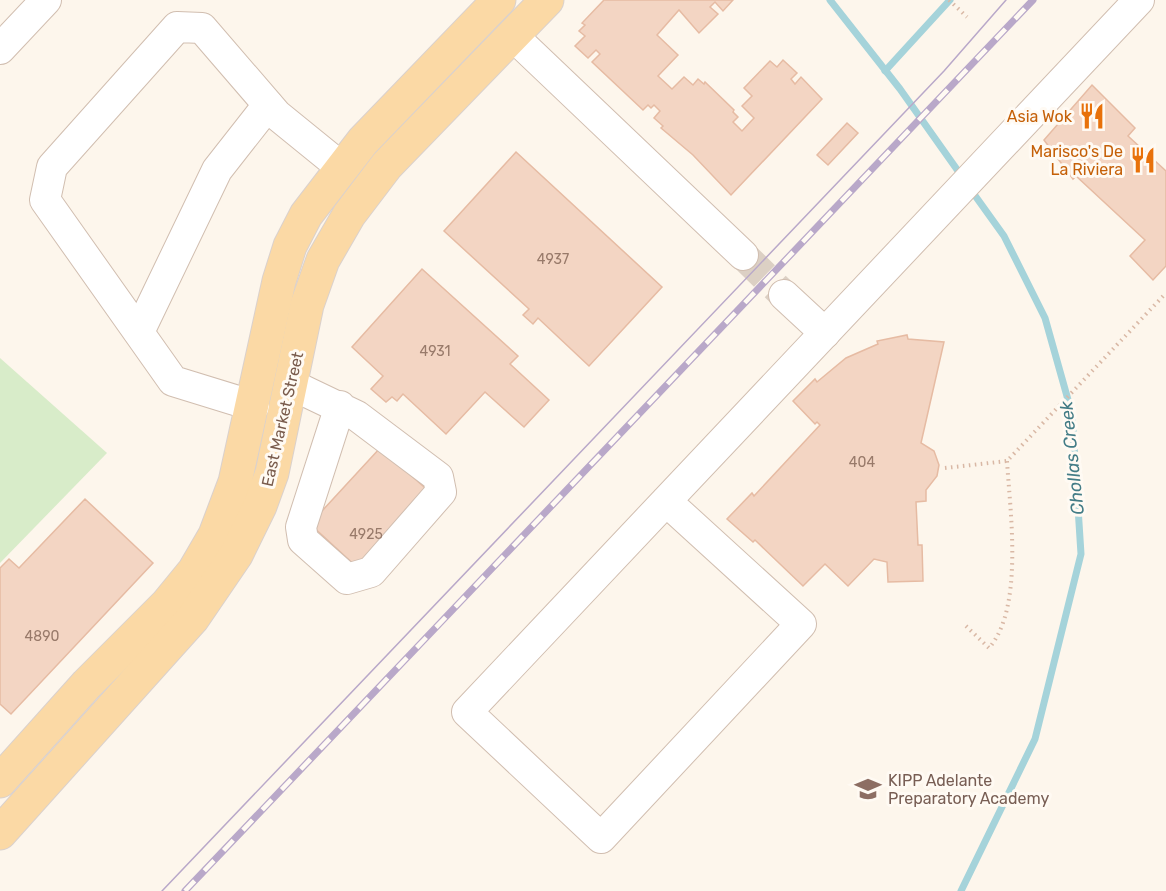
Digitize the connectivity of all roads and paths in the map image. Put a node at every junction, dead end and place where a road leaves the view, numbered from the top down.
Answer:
1 (46, 0) edge
2 (547, 0) edge
3 (949, 0) edge
4 (1139, 0) edge
5 (493, 6) edge
6 (968, 16) dead end
7 (513, 36) junction
8 (0, 49) edge
9 (268, 105) junction
10 (341, 167) junction
11 (743, 255) tunnel mouth
12 (1166, 293) edge
13 (784, 295) tunnel mouth
14 (139, 332) junction
15 (825, 333) junction
16 (290, 384) junction
17 (254, 406) junction
18 (340, 406) junction
19 (1007, 462) junction
20 (945, 468) dead end
21 (666, 501) junction
22 (966, 626) dead end
23 (0, 781) edge
24 (0, 833) edge

1 - 8 street
2 - 7 main road, East Market Street
3 - 6 path
4 - 15 street
5 - 7 main road
5 - 10 main road, East Market Street
7 - 11 street
7 - 16 main road, East Market Street
9 - 10 street
9 - 14 street
9 - 14 street
10 - 17 main road, East Market Street
12 - 19 path
13 - 15 street
14 - 17 street
15 - 21 street
16 - 18 street
16 - 24 main road, East Market Street
17 - 23 main road, East Market Street
18 - 18 street
19 - 20 path
19 - 22 path
21 - 21 street

